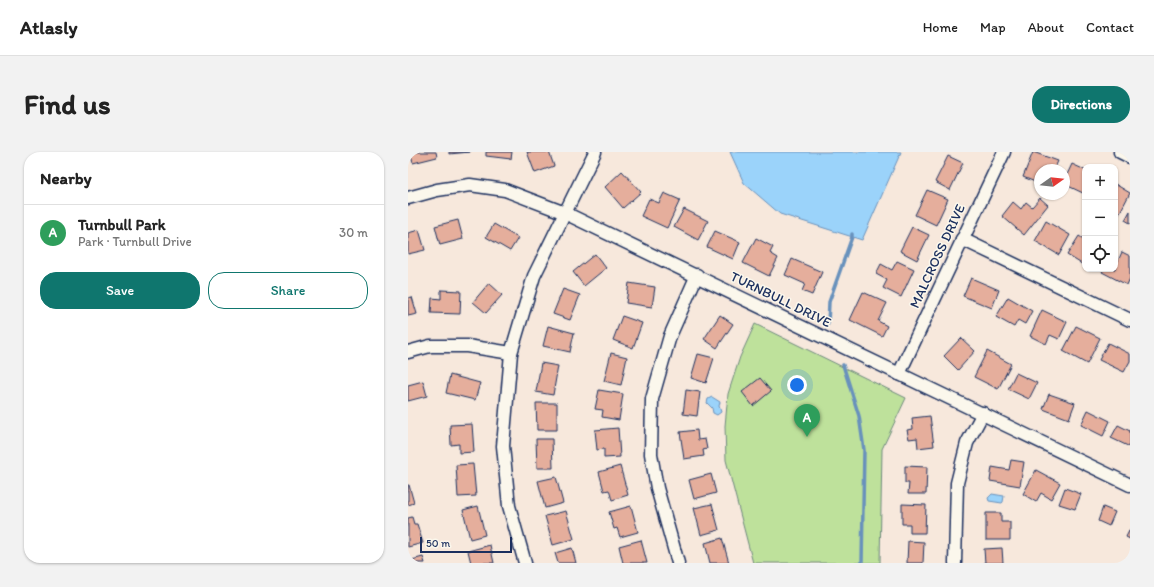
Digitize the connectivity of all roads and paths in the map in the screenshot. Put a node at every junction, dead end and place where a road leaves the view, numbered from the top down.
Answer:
1 (595, 152) edge
2 (1004, 152) edge
3 (1120, 152) edge
4 (1130, 157) edge
5 (408, 198) edge
6 (565, 213) junction
7 (962, 238) junction
8 (697, 275) junction
9 (1130, 320) edge
10 (408, 352) edge
11 (511, 353) junction
12 (899, 374) junction
13 (983, 414) junction
14 (1130, 484) edge
15 (525, 563) edge
16 (678, 563) edge
17 (955, 563) edge

1 - 6 street
2 - 7 street, MALCROSS DRIVE
3 - 4 street
5 - 6 street, TURNBULL DRIVE
6 - 8 street, TURNBULL DRIVE
6 - 11 street
7 - 9 street
7 - 12 street, MALCROSS DRIVE
8 - 12 street, TURNBULL DRIVE
8 - 16 street
10 - 11 street
11 - 15 street
12 - 13 street, TURNBULL DRIVE
13 - 14 street, TURNBULL DRIVE
13 - 17 street

